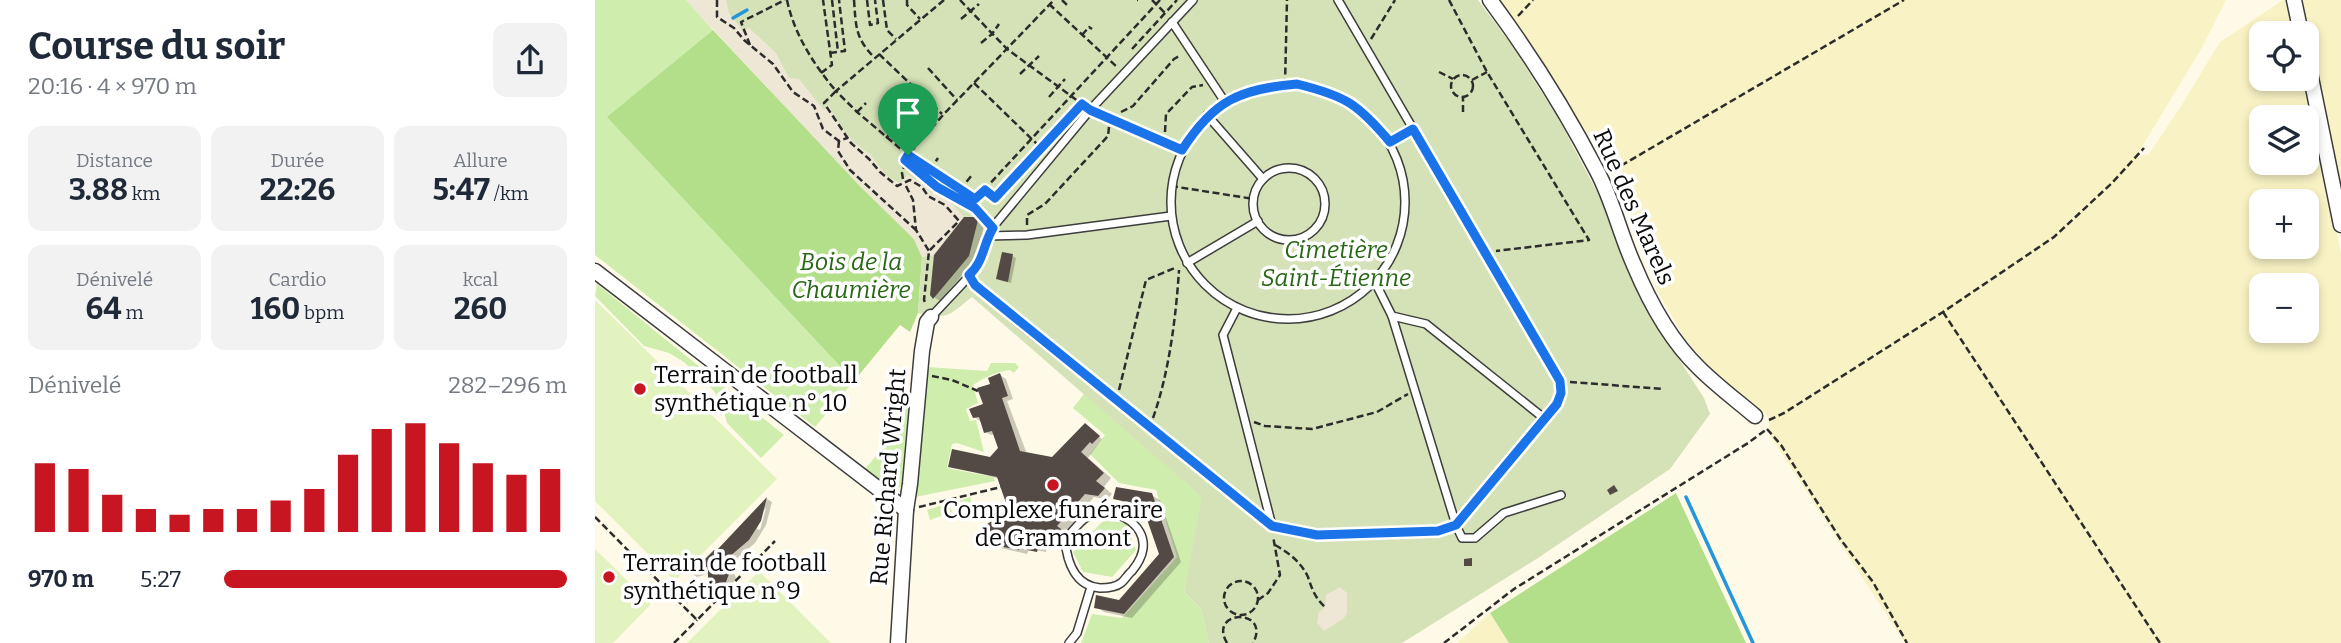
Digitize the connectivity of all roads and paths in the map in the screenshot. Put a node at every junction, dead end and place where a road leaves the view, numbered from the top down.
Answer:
1 (717, 0) edge
2 (786, 0) edge
3 (823, 0) edge
4 (832, 0) edge
5 (839, 0) edge
6 (855, 0) edge
7 (883, 0) edge
8 (907, 0) edge
9 (944, 0) edge
10 (960, 0) edge
11 (1062, 0) edge
12 (1152, 0) edge
13 (1160, 0) edge
14 (1177, 0) edge
15 (1193, 0) edge
16 (1287, 0) edge
17 (1338, 0) edge
18 (1395, 0) edge
19 (1449, 0) edge
20 (1490, 0) edge
21 (1533, 0) edge
22 (1903, 0) edge
23 (2294, 0) edge
24 (867, 2) edge
25 (876, 2) edge
26 (1051, 2) edge
27 (978, 4) dead end
28 (1156, 4) junction
29 (1067, 5) dead end
30 (971, 11) junction
31 (1165, 13) junction
32 (920, 19) junction
33 (961, 19) dead end
34 (2298, 21) edge
35 (886, 22) junction
36 (1172, 22) junction
37 (878, 23) junction
38 (999, 24) dead end
39 (835, 25) junction
40 (827, 26) junction
41 (1509, 26) junction
42 (1092, 29) dead end
43 (843, 34) junction
44 (992, 34) junction
45 (836, 35) junction
46 (1082, 35) junction
47 (896, 39) junction
48 (981, 43) dead end
49 (750, 45) junction
50 (1366, 48) junction
51 (1007, 49) junction
52 (1190, 49) junction
53 (838, 52) junction
54 (830, 53) junction
55 (879, 54) junction
56 (1039, 55) dead end
57 (1107, 57) junction
58 (874, 58) junction
59 (1030, 66) junction
60 (1116, 66) dead end
61 (928, 68) dead end
62 (1439, 72) dead end
63 (1487, 72) junction
64 (821, 73) junction
65 (1020, 74) dead end
66 (1065, 79) dead end
67 (1453, 79) junction
68 (1472, 80) junction
69 (974, 83) junction
70 (1213, 83) junction
71 (1285, 85) junction
72 (1059, 87) junction
73 (836, 91) junction
74 (2314, 91) edge
75 (1071, 96) junction
76 (1049, 97) dead end
77 (1463, 97) junction
78 (957, 100) junction
79 (1225, 102) junction
80 (866, 103) dead end
81 (1090, 110) junction
82 (857, 112) junction
83 (1463, 112) dead end
84 (1074, 113) dead end
85 (943, 115) junction
86 (1207, 116) junction
87 (1110, 119) junction
88 (895, 128) dead end
89 (1413, 129) junction
90 (847, 138) junction
91 (886, 138) junction
92 (1031, 139) junction
93 (839, 141) junction
94 (1165, 142) junction
95 (1390, 142) junction
96 (1041, 147) junction
97 (2144, 148) dead end
98 (1182, 150) junction
99 (908, 155) junction
100 (939, 158) dead end
101 (905, 160) junction
102 (930, 170) junction
103 (972, 175) dead end
104 (1600, 176) junction
105 (903, 179) dead end
106 (1263, 179) junction
107 (906, 186) dead end
108 (1171, 186) junction
109 (960, 190) junction
110 (985, 190) junction
111 (988, 193) junction
112 (1254, 198) junction
113 (975, 208) junction
114 (1171, 216) junction
115 (1258, 221) junction
116 (2341, 225) edge
117 (993, 228) junction
118 (916, 230) junction
119 (1027, 235) junction
120 (988, 236) junction
121 (934, 246) junction
122 (938, 250) dead end
123 (929, 251) junction
124 (1485, 252) junction
125 (1187, 263) junction
126 (595, 271) edge
127 (969, 275) junction
128 (1375, 282) junction
129 (1237, 308) junction
130 (1943, 312) junction
131 (1392, 316) junction
132 (931, 317) junction
133 (919, 379) junction
134 (1560, 381) junction
135 (1664, 389) dead end
136 (1415, 390) junction
137 (978, 391) dead end
138 (1116, 400) junction
139 (1755, 416) dead end
140 (1245, 418) junction
141 (1545, 419) junction
142 (1150, 427) junction
143 (1767, 429) junction
144 (1001, 487) dead end
145 (1561, 495) dead end
146 (906, 510) junction
147 (595, 517) edge
148 (1456, 525) junction
149 (1272, 526) junction
150 (775, 541) dead end
151 (1275, 545) junction
152 (1091, 587) junction
153 (1258, 600) junction
154 (1325, 607) dead end
155 (1244, 616) junction
156 (697, 620) junction
157 (674, 643) edge
158 (898, 643) edge
159 (1069, 643) edge
160 (1227, 643) edge
161 (1253, 643) edge
162 (1444, 643) edge
163 (1907, 643) edge
164 (2160, 643) edge

1 - 49 path
2 - 49 path
2 - 64 path
3 - 40 path
4 - 39 path
5 - 43 path
6 - 58 path
7 - 35 path
8 - 32 path
9 - 32 path
10 - 30 path
11 - 29 path
12 - 28 path
13 - 28 path
14 - 31 path
15 - 36 lane
16 - 71 path
17 - 50 lane
18 - 50 path
19 - 63 path
20 - 41 street, Rue des Marels
21 - 41 path
22 - 104 path
23 - 34 street
24 - 25 path
24 - 37 path
25 - 37 path
26 - 46 path
26 - 51 path
27 - 30 path
28 - 31 path
28 - 57 path
30 - 33 path
30 - 44 path
31 - 36 path
32 - 47 path
35 - 37 path
35 - 47 path
36 - 52 lane
36 - 81 lane
38 - 44 path
39 - 40 path
39 - 45 path
40 - 54 path
41 - 104 street, Rue des Marels
42 - 46 path
43 - 45 path
43 - 53 path
44 - 48 path
44 - 51 path
45 - 53 path
46 - 57 path
47 - 55 path
49 - 93 path
50 - 89 lane
51 - 59 path
51 - 69 path
52 - 70 lane
52 - 87 path
53 - 54 path
54 - 64 path
55 - 58 path
55 - 85 path
56 - 59 path
57 - 60 path
57 - 75 path
58 - 73 path
59 - 65 path
59 - 72 path
61 - 78 path
62 - 67 path
63 - 68 path
63 - 124 path
64 - 73 path
66 - 72 path
67 - 68 path
67 - 77 path
68 - 77 path
69 - 78 path
69 - 92 path
70 - 79 lane
70 - 94 path
71 - 79 lane
71 - 95 lane
72 - 75 path
72 - 76 path
73 - 82 path
73 - 90 path
74 - 116 street
75 - 81 path
75 - 92 path
77 - 83 path
78 - 85 path
79 - 86 lane
80 - 82 path
81 - 87 lane
81 - 117 lane
82 - 91 path
84 - 96 path
85 - 99 path
86 - 98 lane
86 - 106 lane
87 - 94 lane
87 - 119 path
88 - 91 path
89 - 95 lane
89 - 124 lane
90 - 93 path
90 - 121 path
91 - 99 path
92 - 96 path
92 - 110 path
93 - 118 path
94 - 98 lane
95 - 128 lane
96 - 111 path
97 - 130 path
98 - 108 lane
99 - 101 path
99 - 102 path
100 - 102 path
101 - 105 path
101 - 113 path
102 - 109 path
103 - 109 path
104 - 139 street, Rue des Marels
106 - 112 lane
106 - 115 lane
107 - 118 path
108 - 112 path
108 - 114 lane
109 - 110 path
110 - 111 path
111 - 113 path
112 - 115 lane
113 - 117 path
114 - 119 lane
114 - 125 lane
115 - 125 lane
117 - 120 lane
118 - 123 path
119 - 120 lane
120 - 127 lane
121 - 122 path
121 - 123 path
123 - 132 path
124 - 134 lane
125 - 129 lane
126 - 146 street
127 - 132 lane
127 - 138 lane
128 - 129 lane
128 - 131 lane
129 - 140 lane
130 - 143 path
130 - 164 path
131 - 136 lane
131 - 141 lane
132 - 133 street, Rue Richard Wright
133 - 137 path
133 - 146 street, Rue Richard Wright
134 - 135 path
134 - 141 lane
136 - 140 path
136 - 148 lane
138 - 142 lane
138 - 142 path
140 - 149 lane
141 - 148 lane
142 - 149 lane
143 - 162 path
143 - 163 path
144 - 146 path
145 - 148 lane
146 - 158 street, Rue Richard Wright
147 - 156 path
148 - 149 lane
149 - 151 path
150 - 156 path
151 - 153 path
151 - 154 path
152 - 152 lane
152 - 159 lane
153 - 155 path
153 - 155 path
155 - 160 path
155 - 161 path
156 - 157 path

